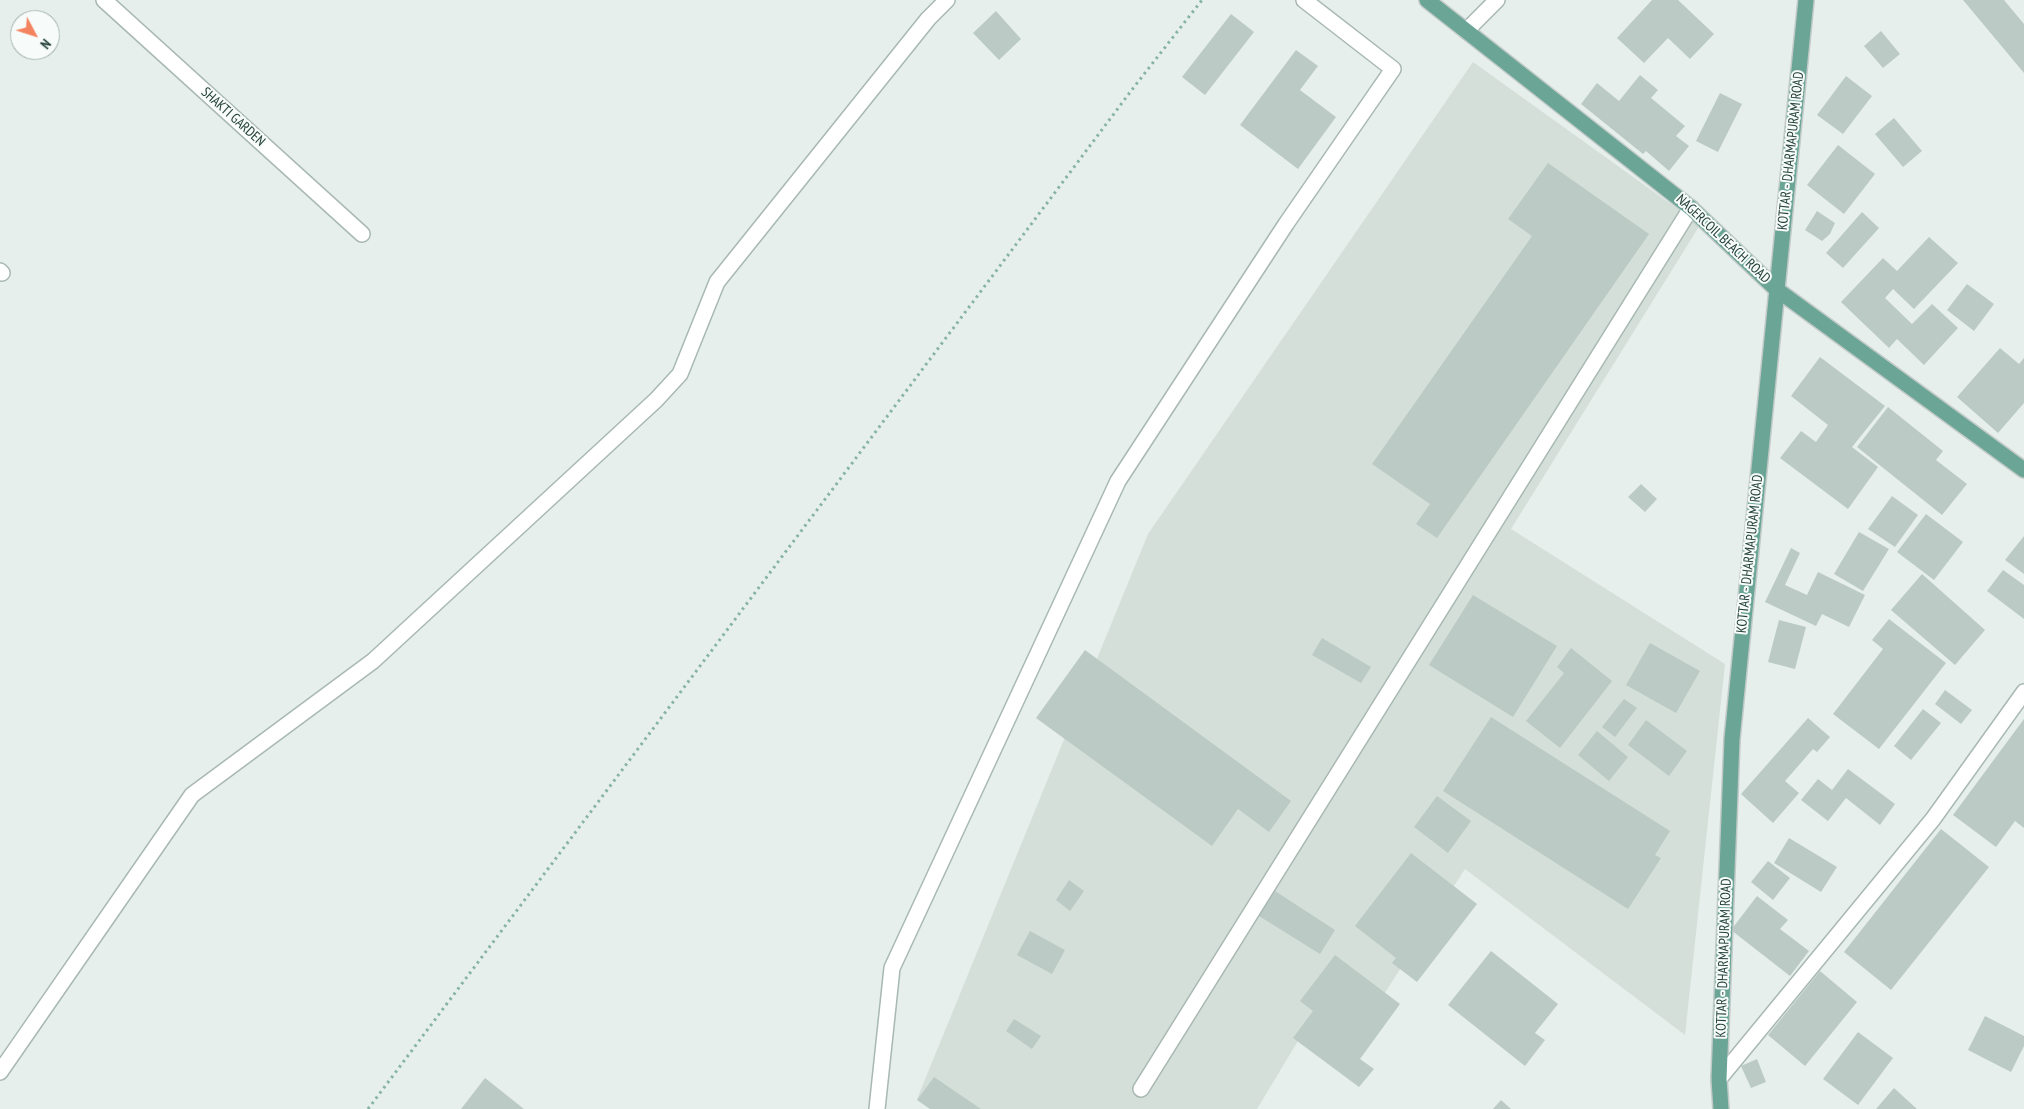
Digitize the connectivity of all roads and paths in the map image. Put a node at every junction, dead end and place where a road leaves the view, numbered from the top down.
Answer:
1 (104, 0) edge
2 (947, 0) edge
3 (1202, 0) edge
4 (1304, 0) edge
5 (1427, 0) edge
6 (1496, 0) edge
7 (1806, 0) edge
8 (1466, 31) junction
9 (1691, 208) junction
10 (362, 234) dead end
11 (1776, 289) junction
12 (2024, 470) edge
13 (2024, 692) edge
14 (0, 1072) edge
15 (1719, 1079) junction
16 (1141, 1089) dead end
17 (368, 1109) edge
18 (877, 1109) edge
19 (1721, 1109) edge

1 - 10 street, SHAKTI GARDEN
2 - 14 street
3 - 17 path
4 - 18 street
5 - 8 main road, NAGERCOIL BEACH ROAD
6 - 8 street
7 - 11 main road, KOTTAR - DHARMAPURAM ROAD
8 - 9 main road, NAGERCOIL BEACH ROAD
9 - 11 main road, NAGERCOIL BEACH ROAD
9 - 16 street
11 - 12 main road, NAGERCOIL BEACH ROAD
11 - 15 main road, KOTTAR - DHARMAPURAM ROAD
13 - 15 street
15 - 19 main road, KOTTAR - DHARMAPURAM ROAD

